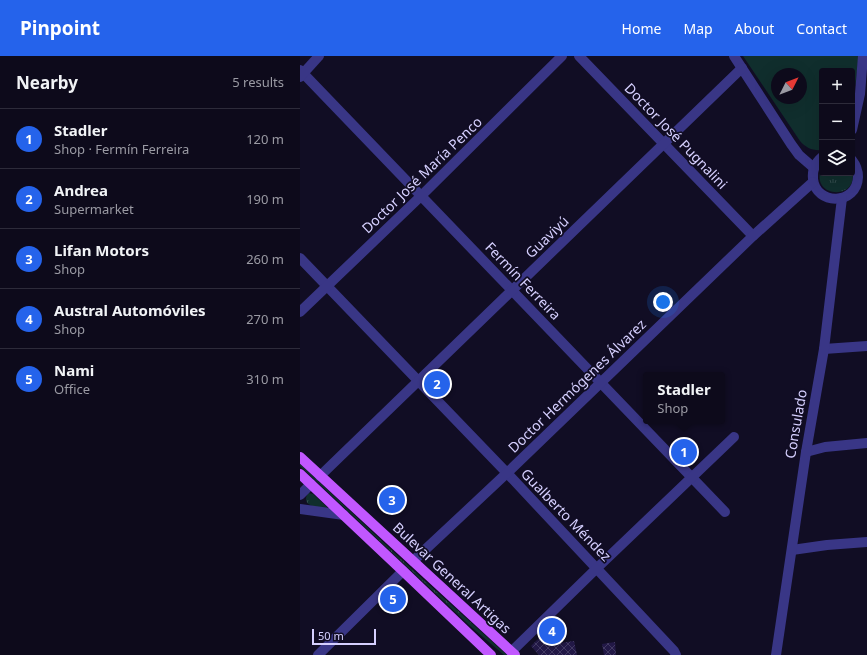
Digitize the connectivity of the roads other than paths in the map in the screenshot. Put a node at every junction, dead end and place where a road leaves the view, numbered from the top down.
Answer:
1 (319, 56) edge
2 (562, 56) edge
3 (579, 56) edge
4 (734, 56) edge
5 (863, 56) edge
6 (742, 68) junction
7 (301, 74) edge
8 (855, 116) edge
9 (663, 144) junction
10 (819, 160) edge
11 (855, 165) edge
12 (814, 168) junction
13 (863, 181) edge
14 (813, 182) junction
15 (421, 196) junction
16 (842, 198) junction
17 (753, 236) junction
18 (300, 258) edge
19 (327, 286) junction
20 (512, 290) junction
21 (300, 312) edge
22 (867, 346) edge
23 (824, 349) junction
24 (418, 381) junction
25 (601, 382) junction
26 (734, 437) dead end
27 (867, 444) edge
28 (806, 452) junction
29 (300, 457) edge
30 (507, 473) junction
31 (300, 474) edge
32 (320, 476) junction
33 (692, 478) junction
34 (311, 484) junction
35 (300, 495) edge
36 (300, 509) edge
37 (725, 512) dead end
38 (344, 515) junction
39 (867, 542) edge
40 (792, 550) junction
41 (413, 561) junction
42 (597, 568) junction
43 (404, 571) junction
44 (513, 653) edge
45 (318, 655) edge
46 (491, 655) edge
47 (676, 655) edge
48 (776, 655) edge

1 - 7 street
2 - 15 street, Doctor José María Penco
3 - 9 street, Doctor José Pugnalini
4 - 6 street
5 - 8 street
6 - 9 street, Guaviyú
6 - 12 street
7 - 15 street, Fermín Ferreira
9 - 17 street, Doctor José Pugnalini
9 - 20 street, Guaviyú
10 - 12 street
11 - 13 street
12 - 14 street
13 - 16 street
14 - 16 street
14 - 17 street, Doctor Hermógenes Álvarez
15 - 19 street, Doctor José María Penco
15 - 20 street, Fermín Ferreira
16 - 23 street, Consulado
17 - 25 street, Doctor Hermógenes Álvarez
18 - 19 street, Gualberto Méndez
19 - 21 street, Doctor José María Penco
19 - 24 street, Gualberto Méndez
20 - 24 street, Guaviyú
20 - 25 street, Fermín Ferreira
22 - 23 street
23 - 28 street, Consulado
24 - 30 street, Gualberto Méndez
24 - 32 street, Guaviyú
25 - 30 street, Doctor Hermógenes Álvarez
25 - 33 street, Fermín Ferreira
26 - 33 street
27 - 28 street
28 - 40 street, Consulado
29 - 32 main road, Bulevar General Artigas
30 - 41 street, Doctor Hermógenes Álvarez
30 - 42 street, Gualberto Méndez
31 - 34 main road, Bulevar General Artigas
32 - 41 main road, Bulevar General Artigas
33 - 37 street, Fermín Ferreira
33 - 42 street
34 - 35 street
34 - 38 main road, Bulevar General Artigas
36 - 38 street
38 - 43 main road, Bulevar General Artigas
39 - 40 street
40 - 48 street, Consulado
41 - 44 main road, Bulevar General Artigas
42 - 44 street
42 - 47 street, Gualberto Méndez
43 - 45 street
43 - 46 main road, Bulevar General Artigas

